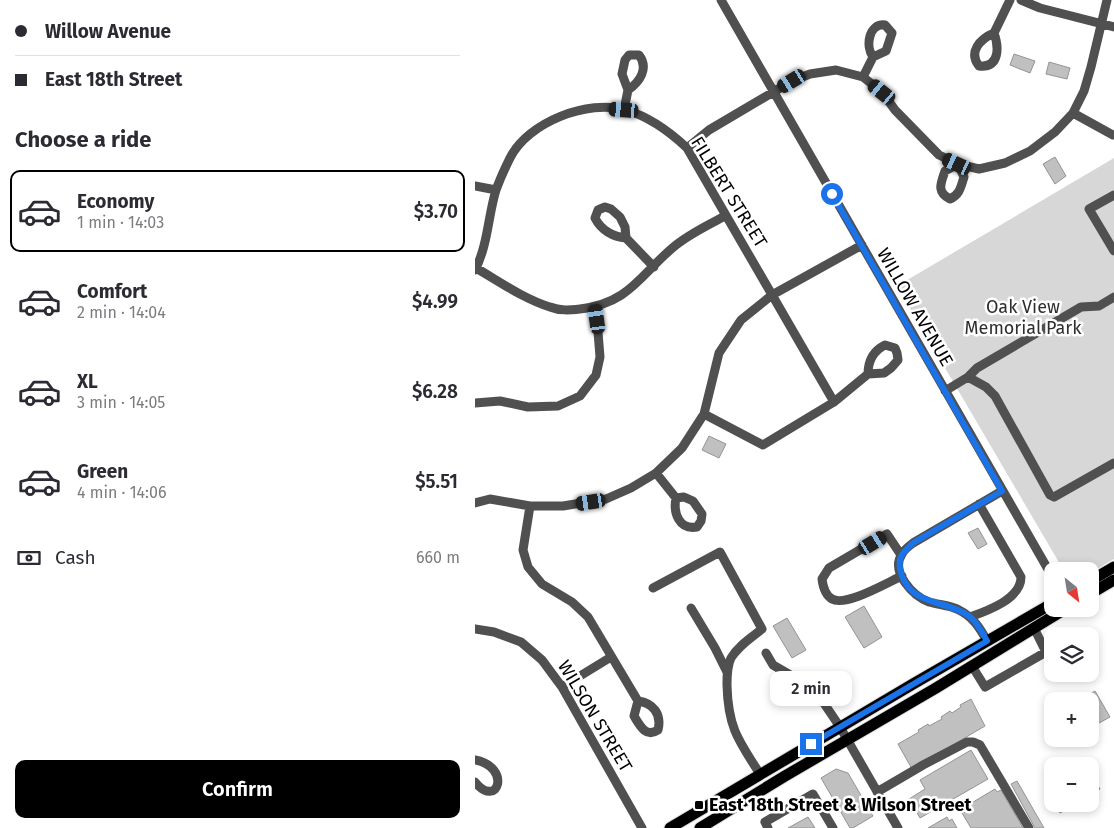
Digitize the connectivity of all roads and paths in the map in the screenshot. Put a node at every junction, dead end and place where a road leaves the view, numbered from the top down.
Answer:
1 (721, 0) edge
2 (1009, 0) edge
3 (1021, 0) edge
4 (1107, 0) edge
5 (1102, 24) junction
6 (1114, 27) edge
7 (994, 33) dead end
8 (873, 57) dead end
9 (863, 78) junction
10 (628, 90) dead end
11 (773, 92) junction
12 (624, 110) junction
13 (1073, 114) junction
14 (1113, 135) edge
15 (687, 148) junction
16 (475, 186) edge
17 (496, 190) junction
18 (1114, 195) edge
19 (725, 216) junction
20 (626, 238) dead end
21 (862, 245) junction
22 (1114, 251) edge
23 (653, 267) junction
24 (476, 269) edge
25 (772, 295) junction
26 (1114, 297) edge
27 (596, 307) junction
28 (868, 374) dead end
29 (969, 377) junction
30 (945, 390) junction
31 (834, 402) junction
32 (475, 403) edge
33 (704, 414) junction
34 (1114, 463) edge
35 (656, 473) junction
36 (1002, 491) junction
37 (676, 498) dead end
38 (475, 503) edge
39 (979, 504) junction
40 (530, 506) junction
41 (901, 555) junction
42 (1044, 563) edge
43 (1114, 568) edge
44 (902, 576) junction
45 (1099, 576) edge
46 (1114, 580) edge
47 (653, 588) dead end
48 (1099, 589) edge
49 (691, 608) dead end
50 (1044, 608) edge
51 (970, 617) junction
52 (1050, 618) edge
53 (1034, 628) junction
54 (475, 629) edge
55 (987, 641) junction
56 (766, 653) dead end
57 (611, 658) junction
58 (972, 666) junction
59 (727, 672) junction
60 (561, 687) junction
61 (638, 701) dead end
62 (840, 727) junction
63 (848, 740) junction
64 (475, 760) edge
65 (760, 774) junction
66 (475, 782) edge
67 (877, 792) junction
68 (642, 828) edge
69 (670, 828) edge
70 (700, 828) edge
71 (768, 828) edge
72 (833, 828) edge
73 (898, 828) edge
74 (1029, 828) edge

1 - 11 street, WILLOW AVENUE
2 - 7 street
3 - 5 street
4 - 5 street
5 - 6 street
5 - 13 street
8 - 9 street
9 - 11 street
9 - 13 street
10 - 12 street
11 - 15 street
11 - 21 street, WILLOW AVENUE
12 - 15 street, FILBERT STREET
12 - 17 street, FILBERT STREET
13 - 14 street
15 - 19 street, FILBERT STREET
16 - 17 street
17 - 24 street, FILBERT STREET
18 - 22 street
19 - 23 street
19 - 25 street, FILBERT STREET
20 - 23 street
21 - 25 street
21 - 30 street, WILLOW AVENUE
23 - 27 street
24 - 27 street
25 - 31 street, FILBERT STREET
25 - 33 street
26 - 29 street
27 - 32 street
28 - 31 street
29 - 30 street
29 - 34 street
30 - 36 street, WILLOW AVENUE
31 - 33 street
33 - 35 street
35 - 37 street
35 - 40 street
36 - 39 street
36 - 42 street, WILLOW AVENUE
38 - 40 street
39 - 41 street
39 - 51 street
40 - 57 street
41 - 44 street
41 - 44 street
43 - 45 main road
44 - 51 street
46 - 48 main road
47 - 59 street
49 - 59 street
50 - 55 main road
51 - 55 street
52 - 53 main road
53 - 58 main road
53 - 58 street
54 - 60 street, WILSON STREET
55 - 62 main road
56 - 62 street
57 - 60 street
57 - 61 street
58 - 63 main road
59 - 65 street
60 - 68 street, WILSON STREET
62 - 63 street
62 - 65 main road
63 - 67 street
63 - 70 main road
64 - 66 street
65 - 69 main road
67 - 73 street
67 - 74 street
71 - 72 street

